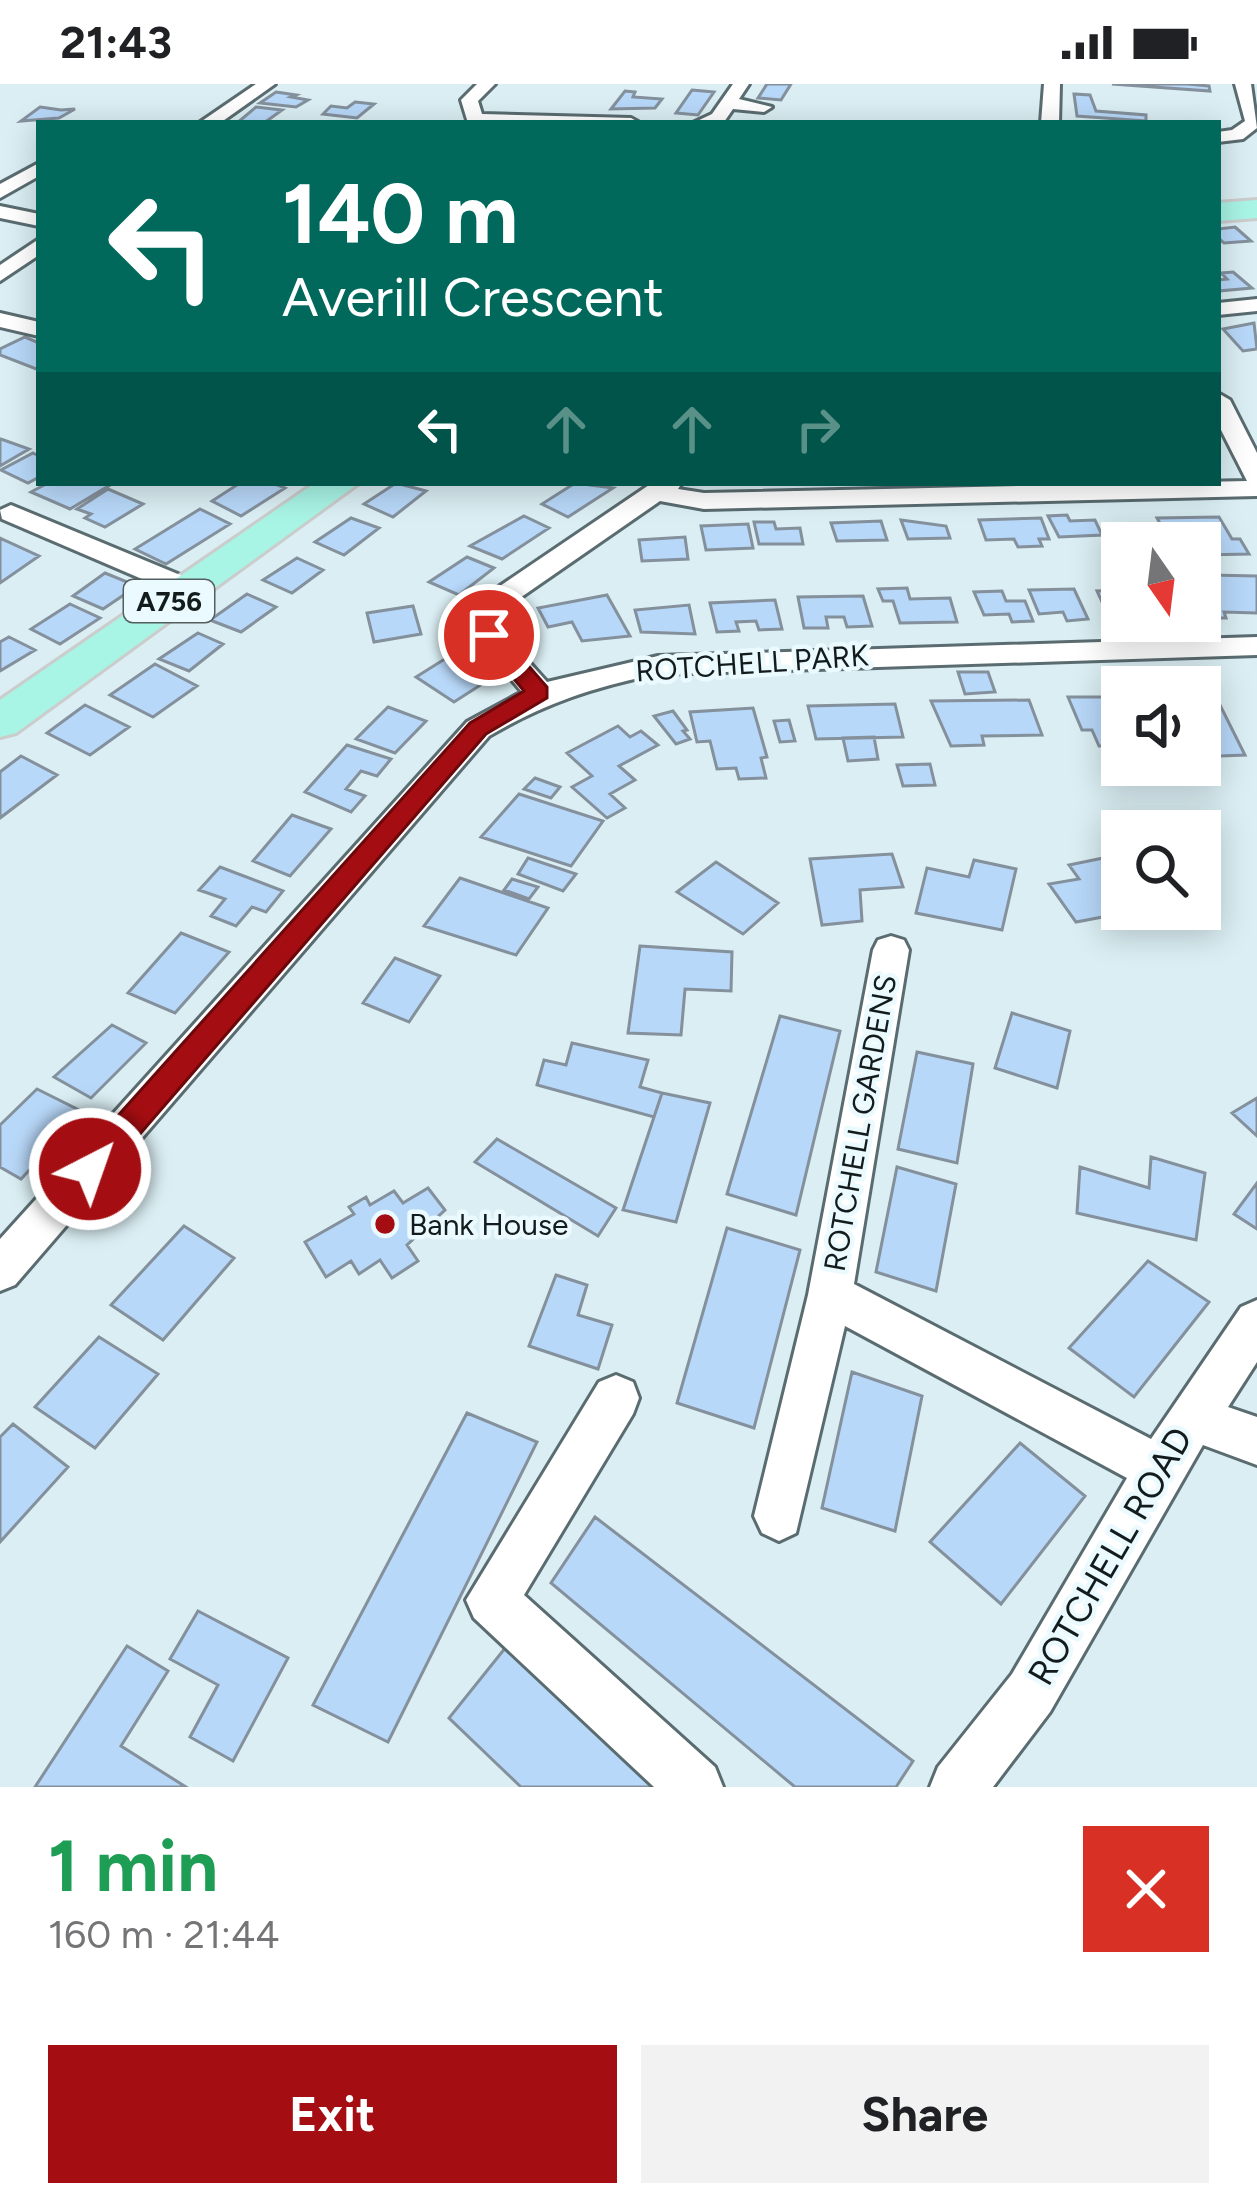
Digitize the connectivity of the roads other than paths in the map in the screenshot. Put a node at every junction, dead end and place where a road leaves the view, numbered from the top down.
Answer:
1 (230, 84) edge
2 (487, 84) edge
3 (1052, 84) edge
4 (1243, 84) edge
5 (263, 86) edge
6 (731, 91) edge
7 (764, 107) dead end
8 (212, 120) edge
9 (476, 120) edge
10 (712, 120) edge
11 (1050, 120) edge
12 (1221, 137) edge
13 (36, 170) edge
14 (0, 192) edge
15 (1257, 208) edge
16 (0, 212) edge
17 (1221, 212) edge
18 (36, 219) edge
19 (36, 246) edge
20 (4, 267) edge
21 (1257, 305) edge
22 (1221, 309) edge
23 (0, 320) edge
24 (36, 328) edge
25 (1221, 406) edge
26 (1257, 477) edge
27 (336, 486) edge
28 (662, 488) edge
29 (1257, 488) edge
30 (11, 513) dead end
31 (187, 588) junction
32 (1257, 646) edge
33 (538, 692) junction
34 (0, 722) edge
35 (891, 950) dead end
36 (0, 1271) edge
37 (830, 1295) junction
38 (1257, 1322) edge
39 (616, 1398) dead end
40 (1191, 1417) junction
41 (1257, 1441) edge
42 (1159, 1469) junction
43 (779, 1516) dead end
44 (695, 1787) edge
45 (958, 1787) edge

1 - 5 street
2 - 9 street
3 - 11 street
4 - 12 street
5 - 8 street
6 - 7 street
6 - 10 street
13 - 14 street
15 - 17 main road
16 - 18 street
19 - 20 street
21 - 22 street
23 - 24 street
25 - 26 street
27 - 31 main road, A756
28 - 29 street
28 - 33 street
30 - 31 street
31 - 34 main road, A756
32 - 33 street, ROTCHELL PARK
33 - 36 street, ROTCHELL PARK
35 - 37 street, ROTCHELL GARDENS
37 - 42 street, ROTCHELL GARDENS
37 - 43 street, ROTCHELL GARDENS
38 - 40 street, ROTCHELL ROAD
39 - 44 street
40 - 41 street
40 - 42 street, ROTCHELL ROAD
42 - 45 street, ROTCHELL ROAD

